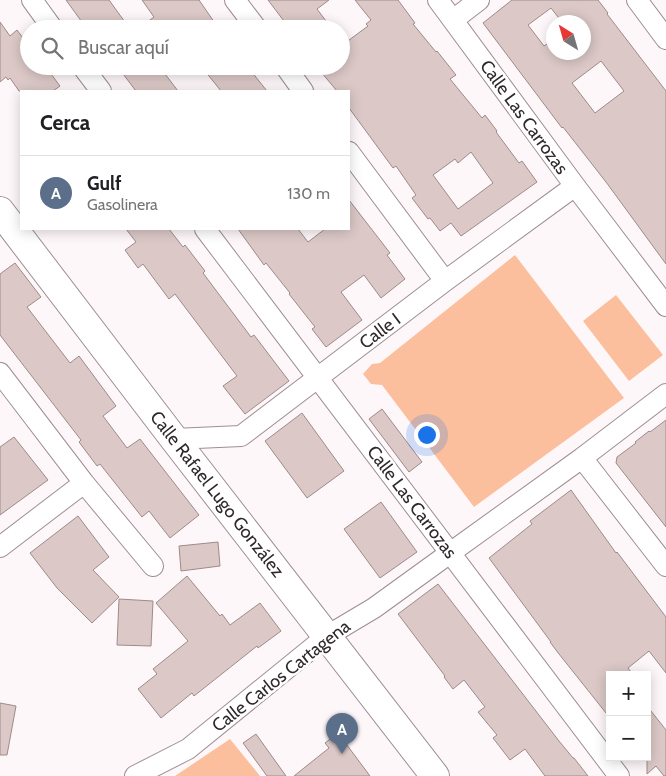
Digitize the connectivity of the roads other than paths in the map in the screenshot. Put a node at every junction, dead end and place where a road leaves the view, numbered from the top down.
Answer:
1 (32, 0) edge
2 (235, 0) edge
3 (438, 0) edge
4 (479, 0) edge
5 (637, 0) edge
6 (46, 20) edge
7 (250, 20) edge
8 (453, 20) junction
9 (666, 39) edge
10 (89, 75) edge
11 (291, 75) edge
12 (100, 90) edge
13 (302, 90) edge
14 (350, 153) edge
15 (575, 186) junction
16 (0, 211) edge
17 (206, 230) edge
18 (445, 281) junction
19 (666, 306) edge
20 (0, 372) edge
21 (318, 378) junction
22 (666, 394) edge
23 (174, 439) junction
24 (582, 458) junction
25 (84, 483) junction
26 (0, 548) edge
27 (450, 554) junction
28 (153, 566) dead end
29 (666, 566) edge
30 (327, 636) junction
31 (135, 776) edge
32 (435, 776) edge
33 (619, 776) edge

1 - 6 street
2 - 7 street
3 - 8 street, Calle Las Carrozas
4 - 8 street
5 - 9 street
8 - 15 street, Calle Las Carrozas
10 - 12 street
11 - 13 street
14 - 18 street
15 - 18 street, Calle I
15 - 19 street, Calle Las Carrozas
16 - 23 street, Calle Rafael Lugo González
17 - 21 street, Calle Las Carrozas
18 - 21 street, Calle I
20 - 25 street
21 - 23 street, Calle I
21 - 27 street, Calle Las Carrozas
22 - 24 street, Calle Carlos Cartagena
23 - 30 street, Calle Rafael Lugo González
24 - 27 street, Calle Carlos Cartagena
24 - 29 street
25 - 26 street
25 - 28 street
27 - 30 street, Calle Carlos Cartagena
27 - 33 street, Calle Las Carrozas
30 - 31 street, Calle Carlos Cartagena
30 - 32 street, Calle Rafael Lugo González

